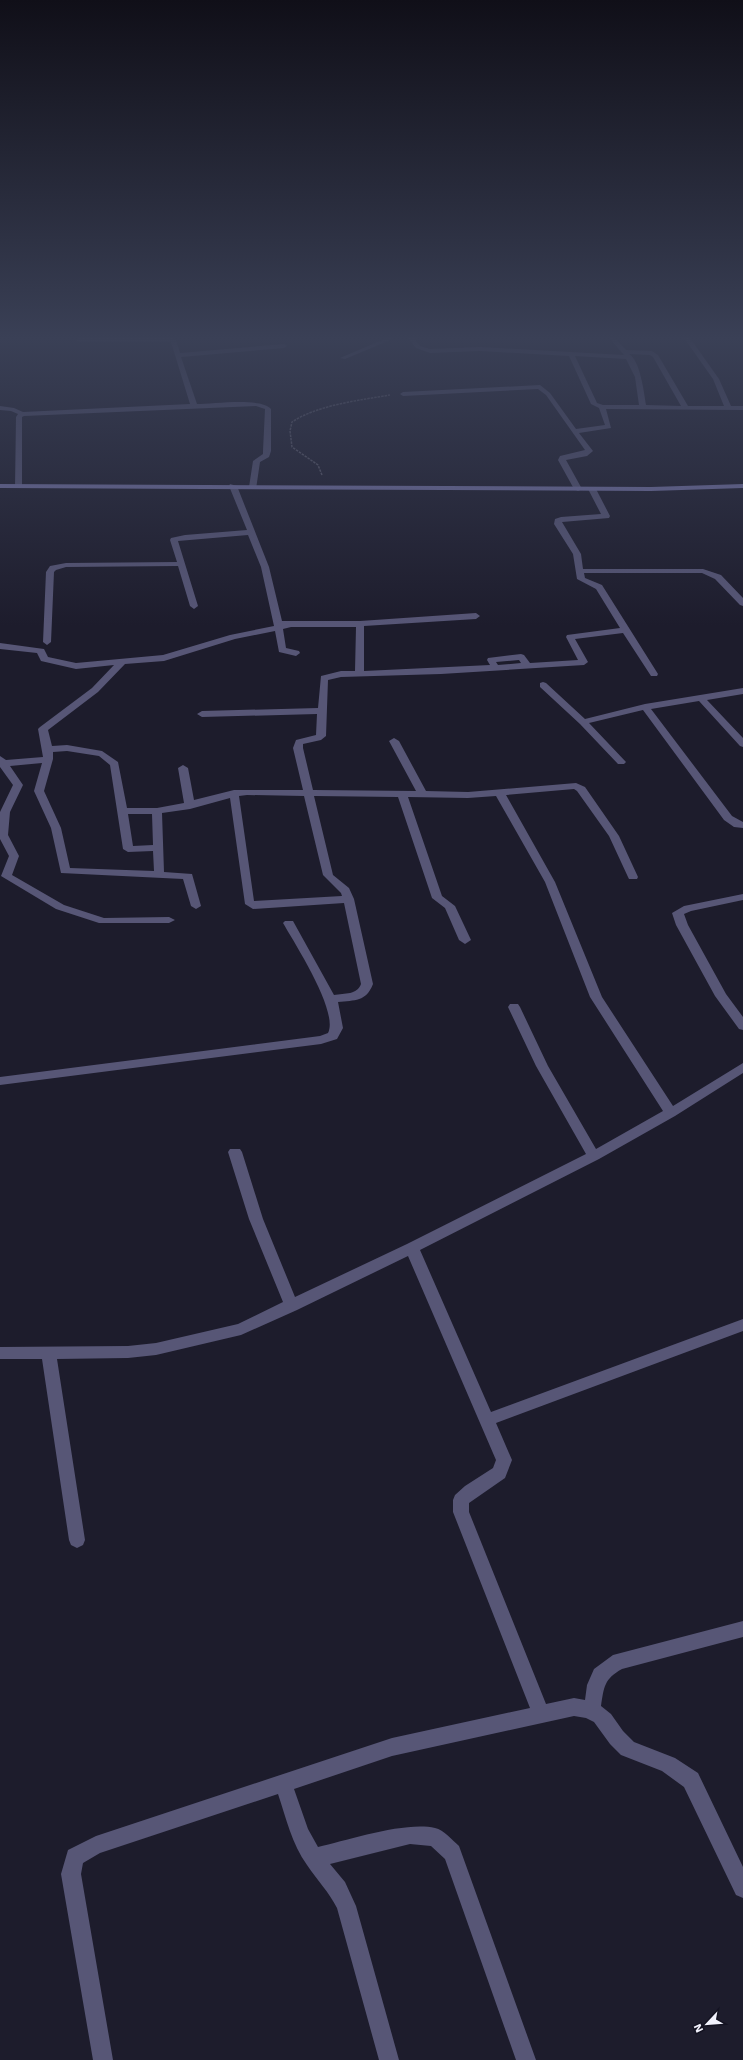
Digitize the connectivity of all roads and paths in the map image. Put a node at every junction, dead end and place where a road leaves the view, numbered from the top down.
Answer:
1 (19, 434) edge
2 (267, 434) edge
3 (291, 434) edge
4 (577, 434) edge
5 (0, 486) edge
6 (18, 486) junction
7 (233, 486) junction
8 (743, 486) edge
9 (253, 487) junction
10 (322, 487) junction
11 (578, 489) junction
12 (592, 489) junction
13 (251, 532) junction
14 (180, 564) junction
15 (580, 571) junction
16 (743, 603) edge
17 (194, 606) dead end
18 (476, 616) dead end
19 (360, 624) junction
20 (278, 626) junction
21 (624, 630) junction
22 (47, 642) dead end
23 (0, 646) edge
24 (296, 653) dead end
25 (122, 662) junction
26 (359, 673) junction
27 (654, 674) dead end
28 (543, 685) dead end
29 (743, 691) edge
30 (700, 697) junction
31 (645, 707) junction
32 (322, 711) junction
33 (202, 714) dead end
34 (583, 722) junction
35 (93, 741) dead end
36 (394, 741) dead end
37 (743, 744) edge
38 (93, 752) junction
39 (48, 754) junction
40 (0, 762) edge
41 (621, 762) dead end
42 (183, 768) dead end
43 (499, 792) junction
44 (234, 793) junction
45 (308, 793) junction
46 (402, 794) junction
47 (423, 795) junction
48 (190, 806) junction
49 (123, 811) junction
50 (157, 811) junction
51 (743, 825) edge
52 (158, 848) junction
53 (159, 874) junction
54 (633, 877) dead end
55 (743, 896) edge
56 (348, 899) junction
57 (196, 906) dead end
58 (169, 920) dead end
59 (289, 923) dead end
60 (465, 940) dead end
61 (331, 999) junction
62 (514, 1007) dead end
63 (743, 1026) edge
64 (743, 1067) edge
65 (0, 1081) edge
66 (671, 1113) junction
67 (235, 1152) dead end
68 (594, 1156) junction
69 (412, 1248) junction
70 (292, 1306) junction
71 (743, 1325) edge
72 (0, 1353) edge
73 (49, 1353) junction
74 (487, 1420) junction
75 (77, 1540) dead end
76 (743, 1629) edge
77 (592, 1710) junction
78 (541, 1714) junction
79 (283, 1783) junction
80 (313, 1858) junction
81 (743, 1888) edge
82 (103, 2060) edge
83 (389, 2060) edge
84 (526, 2060) edge

1 - 6 street
2 - 9 street
3 - 10 path
4 - 11 street
5 - 6 main road
6 - 7 main road
7 - 9 main road
7 - 13 street
8 - 12 main road
9 - 10 main road
10 - 11 main road
11 - 12 main road
12 - 15 street
13 - 14 street
13 - 20 street
14 - 17 street
14 - 22 street
15 - 16 street
15 - 21 street
18 - 19 street
19 - 20 street
19 - 26 street
20 - 24 street
20 - 25 street
21 - 26 street
21 - 27 street
23 - 25 street
25 - 39 street
26 - 32 street
28 - 34 street
29 - 30 street
30 - 31 street
30 - 37 street
31 - 34 street
31 - 51 street
32 - 33 street
32 - 45 street
34 - 41 street
35 - 38 street
36 - 47 street
38 - 39 street
38 - 49 street
39 - 40 street
39 - 53 street
40 - 58 street
42 - 48 street
43 - 47 street
43 - 54 street
43 - 66 street
44 - 45 street
44 - 48 street
44 - 56 street
45 - 46 street
45 - 56 street
46 - 47 street
46 - 60 street
48 - 50 street
49 - 50 street
49 - 52 street
50 - 52 street
52 - 53 street
53 - 57 street
55 - 63 street
56 - 61 street
59 - 61 street
61 - 65 street
62 - 68 street
64 - 66 street
66 - 68 street
67 - 70 street
68 - 69 street
69 - 70 street
69 - 74 street
70 - 73 street
71 - 74 street
72 - 73 street
73 - 75 street
74 - 78 street
76 - 77 street
77 - 78 street
77 - 81 street
78 - 79 street
79 - 80 street
79 - 82 street
80 - 83 street
80 - 84 street

